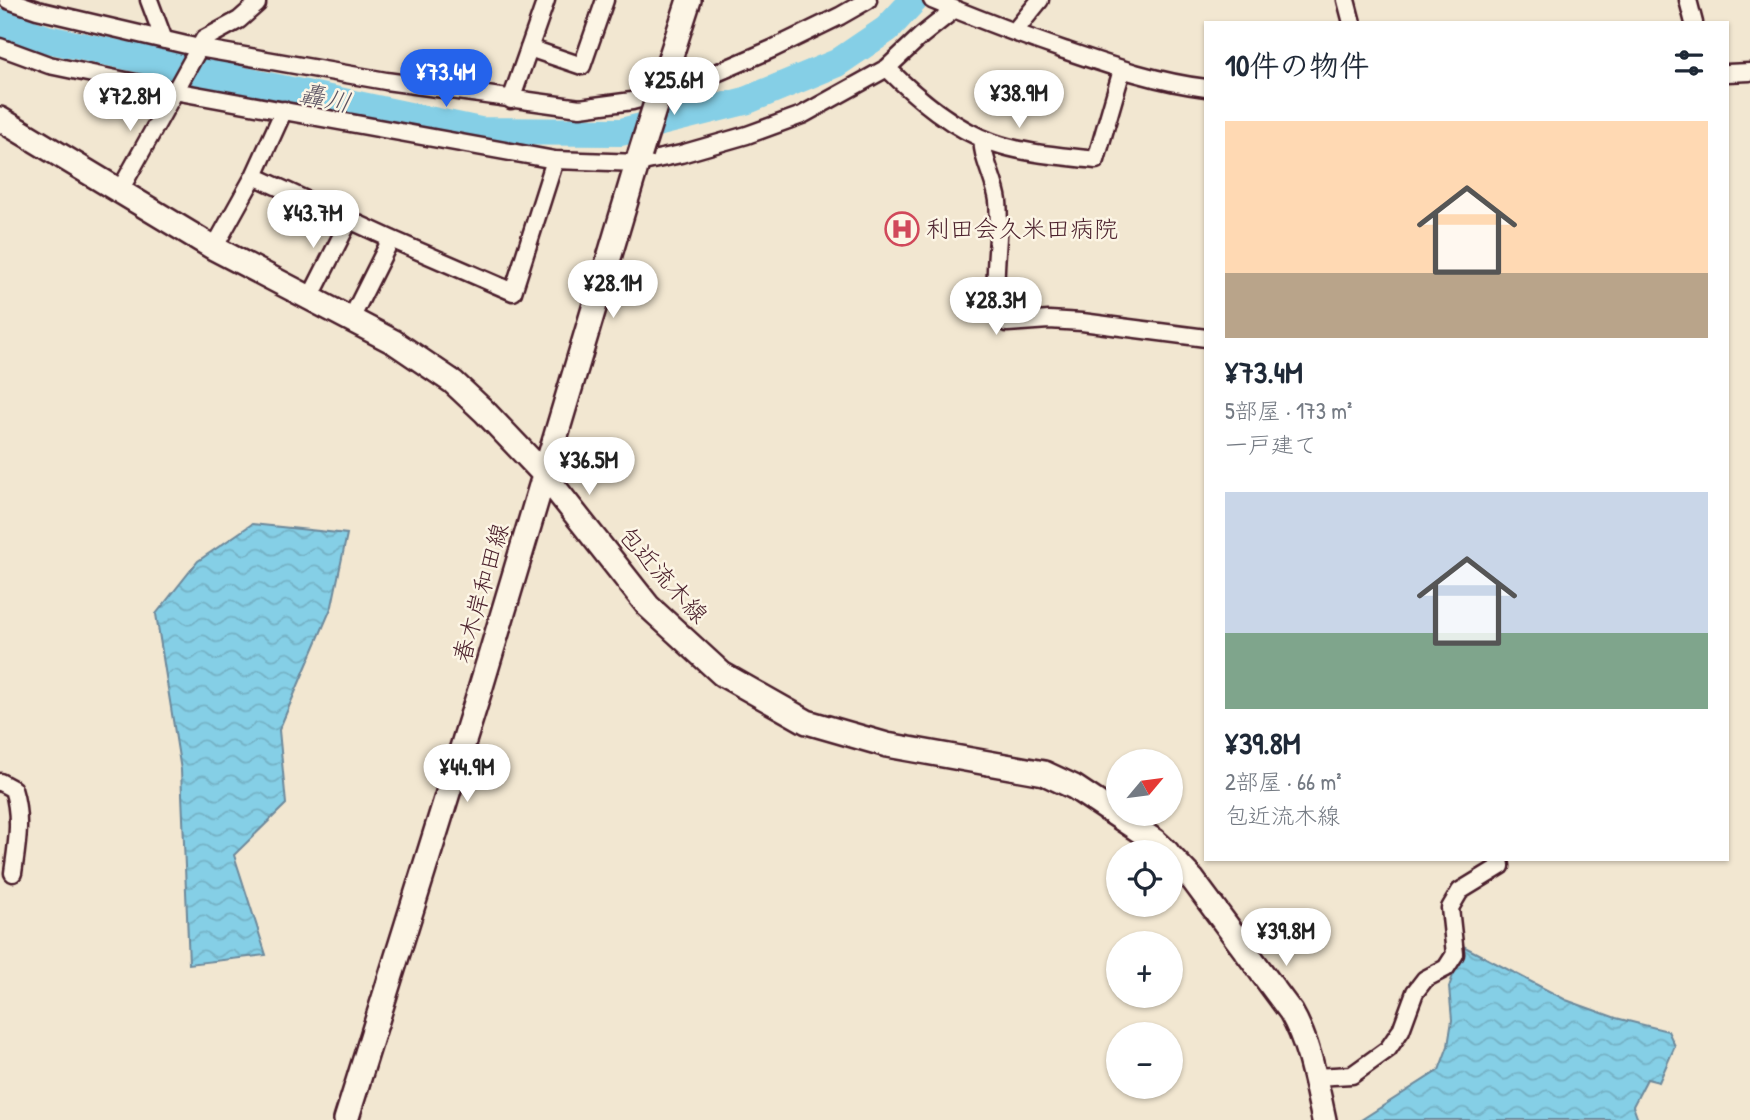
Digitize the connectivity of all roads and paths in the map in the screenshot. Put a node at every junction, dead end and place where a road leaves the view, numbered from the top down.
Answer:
1 (8, 0) edge
2 (149, 0) edge
3 (257, 0) edge
4 (546, 0) edge
5 (605, 0) edge
6 (689, 0) edge
7 (868, 0) edge
8 (932, 0) edge
9 (1040, 0) edge
10 (1346, 0) edge
11 (1688, 0) edge
12 (956, 9) junction
13 (1351, 21) edge
14 (1693, 21) edge
15 (1014, 32) junction
16 (164, 40) junction
17 (0, 47) edge
18 (198, 48) junction
19 (529, 48) junction
20 (887, 68) junction
21 (1122, 70) junction
22 (1750, 72) edge
23 (1729, 73) edge
24 (1204, 88) edge
25 (174, 91) junction
26 (511, 100) junction
27 (284, 110) junction
28 (0, 118) edge
29 (983, 139) junction
30 (639, 159) junction
31 (555, 160) junction
32 (254, 176) junction
33 (118, 192) junction
34 (350, 219) junction
35 (391, 239) junction
36 (214, 248) junction
37 (310, 298) junction
38 (351, 319) junction
39 (1204, 338) edge
40 (543, 474) junction
41 (0, 782) edge
42 (1154, 840) edge
43 (1500, 861) edge
44 (1183, 870) edge
45 (13, 873) dead end
46 (1315, 1077) junction
47 (346, 1120) edge
48 (1324, 1120) edge

1 - 16 street
2 - 16 street
3 - 18 street
4 - 19 street
5 - 19 street
6 - 30 street, 春木岸和田線, bridge
7 - 26 street
8 - 12 street
9 - 15 street
10 - 13 street
11 - 14 street
12 - 15 street
12 - 20 street
15 - 21 street
16 - 18 street
17 - 25 street
18 - 25 street
18 - 26 street
19 - 26 street
20 - 29 street
20 - 30 street
21 - 24 street
21 - 29 street
22 - 23 street
25 - 27 street
25 - 33 street
27 - 31 street
27 - 32 street
28 - 33 street, 包近流木線
29 - 39 street
30 - 31 street
30 - 40 street, 春木岸和田線
31 - 35 street
32 - 34 street
32 - 36 street
33 - 36 street, 包近流木線
34 - 35 street
34 - 37 street
35 - 38 street
36 - 37 street, 包近流木線
37 - 38 street, 包近流木線
38 - 40 street, 包近流木線
40 - 42 street, 包近流木線
40 - 47 street, 春木岸和田線
41 - 45 street
43 - 46 street
44 - 46 street
46 - 48 street

